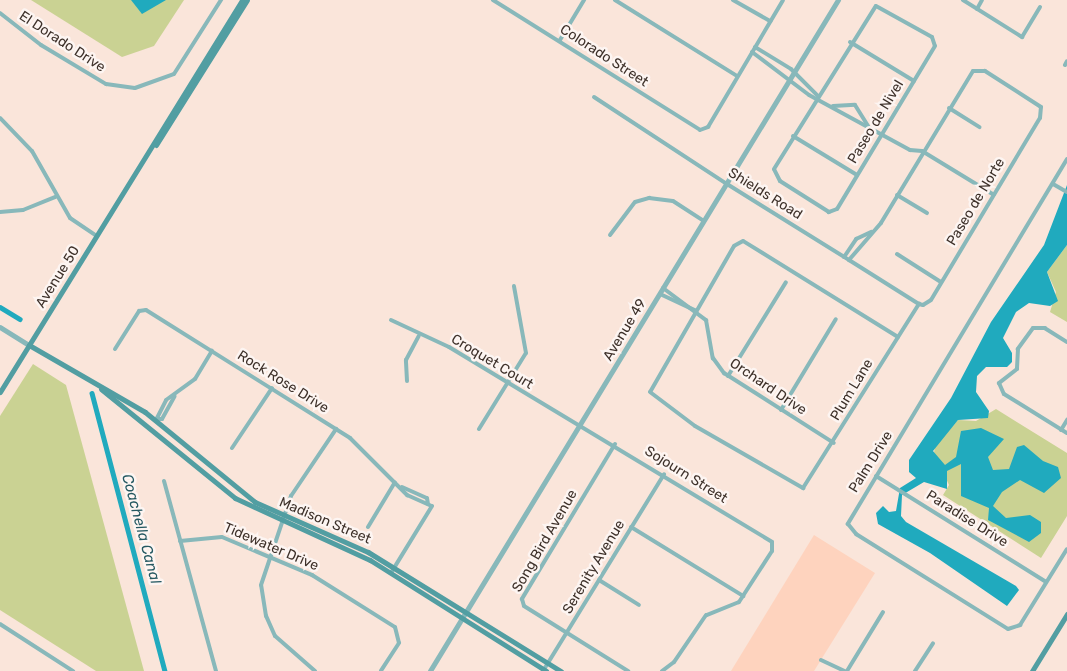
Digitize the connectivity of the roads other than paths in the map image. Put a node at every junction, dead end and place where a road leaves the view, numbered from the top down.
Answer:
1 (221, 0) edge
2 (242, 0) edge
3 (248, 0) edge
4 (492, 0) edge
5 (584, 0) edge
6 (615, 0) edge
7 (733, 0) edge
8 (783, 0) edge
9 (838, 0) edge
10 (963, 0) edge
11 (982, 0) edge
12 (1040, 7) dead end
13 (977, 9) junction
14 (0, 13) edge
15 (770, 22) junction
16 (560, 40) junction
17 (850, 42) junction
18 (755, 46) junction
19 (752, 52) junction
20 (793, 75) junction
21 (737, 76) junction
22 (790, 80) junction
23 (914, 81) junction
24 (818, 96) junction
25 (594, 97) dead end
26 (833, 106) junction
27 (949, 108) junction
28 (0, 118) edge
29 (868, 126) junction
30 (979, 126) dead end
31 (882, 134) junction
32 (793, 136) junction
33 (922, 151) junction
34 (1067, 159) edge
35 (136, 174) junction
36 (857, 175) junction
37 (727, 184) junction
38 (1053, 184) junction
39 (1065, 191) edge
40 (897, 195) junction
41 (994, 195) junction
42 (56, 197) junction
43 (0, 212) edge
44 (927, 213) dead end
45 (704, 221) junction
46 (871, 232) junction
47 (610, 235) dead end
48 (97, 236) junction
49 (897, 254) dead end
50 (844, 256) junction
51 (848, 260) junction
52 (786, 282) dead end
53 (941, 282) junction
54 (514, 286) dead end
55 (663, 288) junction
56 (660, 294) junction
57 (919, 304) junction
58 (696, 311) junction
59 (836, 319) dead end
60 (391, 320) dead end
61 (0, 327) edge
62 (419, 336) junction
63 (898, 337) junction
64 (1067, 342) edge
65 (30, 345) junction
66 (115, 349) dead end
67 (212, 351) junction
68 (728, 376) junction
69 (89, 379) junction
70 (407, 381) dead end
71 (507, 383) junction
72 (272, 388) junction
73 (0, 392) edge
74 (175, 396) junction
75 (162, 406) junction
76 (781, 410) junction
77 (168, 411) junction
78 (157, 419) junction
79 (1067, 420) edge
80 (336, 429) junction
81 (479, 429) dead end
82 (578, 429) junction
83 (1061, 430) junction
84 (1067, 434) edge
85 (834, 442) junction
86 (615, 444) junction
87 (232, 448) dead end
88 (664, 474) junction
89 (876, 476) junction
90 (164, 481) dead end
91 (395, 482) junction
92 (402, 487) junction
93 (430, 505) junction
94 (282, 516) junction
95 (280, 522) junction
96 (368, 527) dead end
97 (631, 527) junction
98 (180, 541) junction
99 (1067, 549) edge
100 (267, 556) junction
101 (394, 567) junction
102 (391, 573) junction
103 (598, 580) junction
104 (1046, 582) junction
105 (743, 596) junction
106 (639, 605) dead end
107 (466, 612) junction
108 (883, 612) dead end
109 (1067, 614) edge
110 (463, 619) junction
111 (0, 624) edge
112 (567, 632) junction
113 (933, 642) dead end
114 (821, 660) dead end
115 (548, 663) junction
116 (73, 671) edge
117 (216, 671) edge
118 (315, 671) edge
119 (381, 671) edge
120 (430, 671) edge
121 (544, 671) edge
122 (561, 671) edge
123 (628, 671) edge
124 (662, 671) edge
125 (846, 671) edge
126 (914, 671) edge
127 (1032, 671) edge

1 - 14 street, El Dorado Drive
2 - 35 main road, Avenue 50
3 - 35 main road, Avenue 50
4 - 16 street, Colorado Street
5 - 16 street
6 - 21 street
7 - 15 street
8 - 15 street
9 - 20 street, Avenue 49
10 - 13 street
11 - 13 street
12 - 13 street
15 - 18 street
16 - 21 street, Colorado Street
17 - 23 street
17 - 23 street, Paseo de Nivel
17 - 24 street
18 - 19 street
18 - 20 street
19 - 21 street
19 - 22 street
20 - 22 street, Avenue 49
20 - 24 street
22 - 24 street
22 - 37 street, Avenue 49
23 - 31 street, Paseo de Nivel
24 - 26 street
24 - 32 street
25 - 37 street, Shields Road
26 - 29 street
26 - 29 street
27 - 30 street
27 - 33 street
27 - 41 street, Paseo de Norte
28 - 42 street
29 - 31 street
31 - 33 street
31 - 36 street, Paseo de Nivel
32 - 36 street
32 - 36 street, Paseo de Nivel
33 - 40 street
33 - 41 street
34 - 38 street, Palm Drive
35 - 48 main road, Avenue 50
37 - 45 street, Avenue 49
37 - 50 street, Shields Road
38 - 39 street
38 - 89 street, Palm Drive
40 - 44 street
40 - 46 street
41 - 53 street, Paseo de Norte
42 - 43 street
42 - 48 street
45 - 47 street
45 - 55 street, Avenue 49
46 - 50 street
46 - 51 street
48 - 65 main road, Avenue 50
49 - 53 street
50 - 51 street, Shields Road
51 - 57 street, Shields Road
52 - 68 street
53 - 57 street, Paseo de Norte
54 - 71 street
55 - 56 street, Avenue 49
55 - 58 street, Orchard Drive
56 - 58 street
56 - 82 street, Avenue 49
57 - 63 street, Plum Lane
58 - 63 street
58 - 68 street, Orchard Drive
58 - 85 street, Plum Lane
59 - 76 street
60 - 62 street, Croquet Court
61 - 65 street, Madison Street
62 - 70 street
62 - 71 street, Croquet Court
63 - 85 street, Plum Lane
64 - 83 street
65 - 69 main road, Madison Street
65 - 73 main road, Avenue 50
66 - 67 street, Rock Rose Drive
67 - 72 street, Rock Rose Drive
67 - 74 street
68 - 76 street, Orchard Drive
69 - 78 main road, Madison Street
69 - 95 main road, Madison Street
71 - 81 street
71 - 82 street, Croquet Court
72 - 80 street, Rock Rose Drive
72 - 87 street
74 - 75 street
74 - 77 street
75 - 77 street
75 - 78 street
76 - 85 street, Orchard Drive
77 - 78 street
78 - 94 main road, Madison Street
79 - 83 street
80 - 91 street, Rock Rose Drive
80 - 94 street
82 - 86 street, Sojourn Street
82 - 107 street, Avenue 49
83 - 84 street
86 - 88 street, Sojourn Street
86 - 112 street, Song Bird Avenue
88 - 97 street, Serenity Avenue
88 - 105 street, Sojourn Street
89 - 104 street, Paradise Drive
89 - 104 street, Palm Drive
90 - 98 street
91 - 92 street, Rock Rose Drive
91 - 96 street
92 - 93 street, Rock Rose Drive
92 - 93 street, Rock Rose Drive
93 - 101 street
94 - 95 street
94 - 101 main road, Madison Street
95 - 100 street
95 - 102 main road, Madison Street
97 - 103 street, Serenity Avenue
97 - 105 street
98 - 100 street, Tidewater Drive
98 - 117 street
99 - 104 street, Palm Drive
100 - 118 street
100 - 119 street, Tidewater Drive
101 - 102 street
101 - 107 main road, Madison Street
102 - 110 main road, Madison Street
103 - 106 street
103 - 112 street, Serenity Avenue
105 - 124 street
107 - 110 street, Avenue 49
107 - 115 main road, Madison Street
108 - 125 street
109 - 127 main road
110 - 120 street, Avenue 49
110 - 121 main road, Madison Street
111 - 116 street
112 - 115 street, Serenity Avenue
112 - 123 street, Song Bird Avenue
113 - 126 street
114 - 125 street
115 - 121 street, Serenity Avenue
115 - 122 main road, Madison Street

